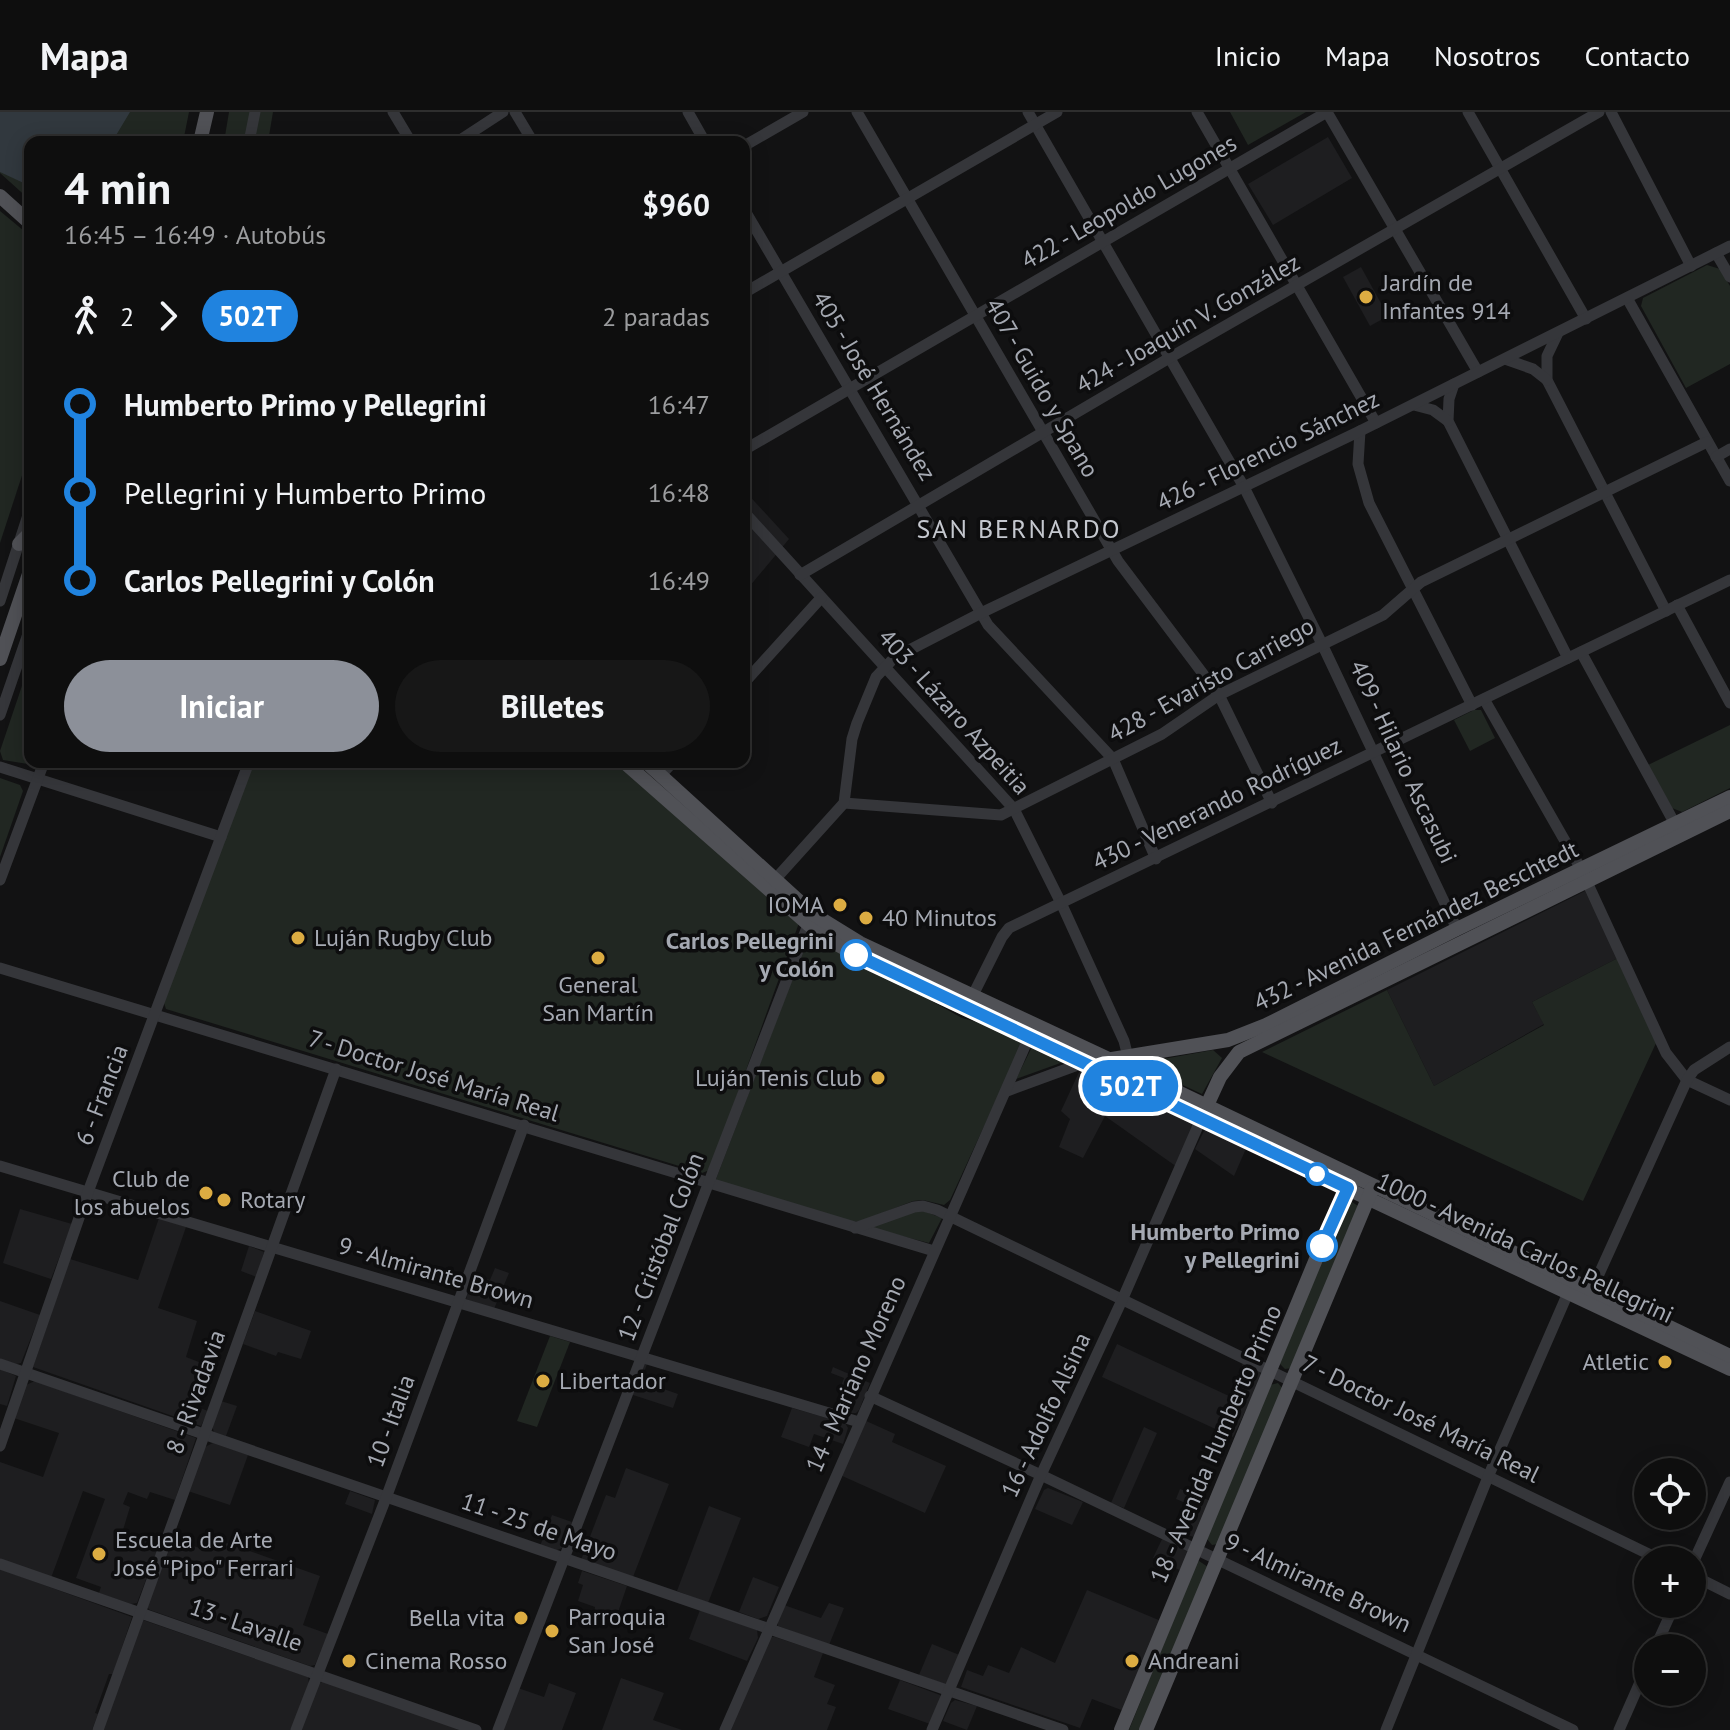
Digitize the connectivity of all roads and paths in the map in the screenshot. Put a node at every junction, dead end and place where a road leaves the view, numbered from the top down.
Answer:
1 (207, 112) edge
2 (255, 112) edge
3 (393, 112) edge
4 (503, 112) edge
5 (515, 112) edge
6 (688, 112) edge
7 (803, 112) edge
8 (857, 112) edge
9 (1028, 112) edge
10 (1057, 112) edge
11 (1197, 112) edge
12 (1327, 112) edge
13 (1468, 112) edge
14 (1599, 112) edge
15 (1611, 112) edge
16 (1036, 125) junction
17 (204, 136) edge
18 (250, 136) edge
19 (407, 136) edge
20 (466, 136) edge
21 (529, 136) edge
22 (702, 136) edge
23 (750, 143) edge
24 (1230, 169) junction
25 (1501, 169) junction
26 (0, 196) edge
27 (908, 199) junction
28 (24, 218) edge
29 (750, 219) edge
30 (1396, 230) junction
31 (1104, 242) junction
32 (1730, 246) edge
33 (1716, 253) junction
34 (1691, 266) junction
35 (781, 272) junction
36 (1730, 277) edge
37 (1296, 287) junction
38 (750, 290) edge
39 (1627, 298) junction
40 (975, 316) junction
41 (1586, 319) junction
42 (1559, 333) junction
43 (1171, 357) junction
44 (1505, 359) junction
45 (1478, 372) junction
46 (1547, 380) junction
47 (1454, 384) junction
48 (851, 388) junction
49 (1413, 405) junction
50 (1448, 421) junction
51 (1376, 423) junction
52 (1360, 431) junction
53 (1043, 434) junction
54 (1707, 442) junction
55 (750, 447) edge
56 (1730, 449) edge
57 (1716, 457) junction
58 (1730, 481) edge
59 (1244, 487) junction
60 (1605, 492) junction
61 (918, 504) junction
62 (750, 519) edge
63 (24, 528) edge
64 (24, 539) edge
65 (1507, 539) junction
66 (19, 544) junction
67 (1111, 550) junction
68 (4, 575) edge
69 (800, 575) junction
70 (24, 578) edge
71 (1730, 580) edge
72 (1413, 588) junction
73 (24, 593) edge
74 (821, 598) junction
75 (0, 601) edge
76 (1677, 605) junction
77 (1666, 611) junction
78 (981, 613) junction
79 (1322, 644) junction
80 (24, 645) edge
81 (1581, 652) junction
82 (1568, 658) junction
83 (0, 659) edge
84 (884, 667) junction
85 (750, 676) edge
86 (1219, 695) junction
87 (1484, 699) junction
88 (1730, 703) edge
89 (1472, 705) junction
90 (0, 715) edge
91 (1374, 752) junction
92 (1113, 759) junction
93 (0, 767) edge
94 (42, 768) edge
95 (247, 768) edge
96 (631, 768) edge
97 (653, 768) edge
98 (667, 768) edge
99 (661, 775) junction
100 (38, 779) junction
101 (1730, 797) edge
102 (844, 803) junction
103 (1272, 803) junction
104 (1014, 809) junction
105 (1730, 811) edge
106 (1675, 824) junction
107 (221, 837) junction
108 (1156, 859) junction
109 (1584, 874) junction
110 (0, 880) edge
111 (772, 884) junction
112 (1062, 905) junction
113 (810, 919) junction
114 (1457, 929) junction
115 (0, 968) edge
116 (972, 997) junction
117 (156, 1015) junction
118 (1029, 1037) junction
119 (1212, 1042) junction
120 (1730, 1047) edge
121 (1128, 1057) junction
122 (1111, 1060) junction
123 (1083, 1063) junction
124 (1226, 1066) junction
125 (336, 1069) junction
126 (1687, 1080) junction
127 (1007, 1091) junction
128 (1730, 1100) edge
129 (1204, 1113) junction
130 (524, 1125) junction
131 (0, 1166) edge
132 (1351, 1182) junction
133 (709, 1184) junction
134 (1371, 1191) junction
135 (88, 1192) junction
136 (950, 1217) junction
137 (855, 1228) junction
138 (272, 1248) junction
139 (934, 1251) junction
140 (1570, 1288) junction
141 (1589, 1296) junction
142 (1123, 1298) junction
143 (459, 1303) junction
144 (1730, 1356) edge
145 (642, 1357) junction
146 (0, 1364) edge
147 (1730, 1369) edge
148 (1271, 1371) junction
149 (25, 1372) junction
150 (1291, 1380) junction
151 (870, 1396) junction
152 (859, 1422) junction
153 (205, 1433) junction
154 (0, 1446) edge
155 (1041, 1475) junction
156 (1488, 1477) junction
157 (1730, 1482) edge
158 (386, 1498) junction
159 (1701, 1546) edge
160 (1634, 1547) edge
161 (1196, 1551) junction
162 (564, 1559) junction
163 (1217, 1560) junction
164 (0, 1564) edge
165 (1706, 1582) edge
166 (1730, 1594) edge
167 (141, 1612) junction
168 (769, 1629) junction
169 (1417, 1654) junction
170 (318, 1674) junction
171 (950, 1690) junction
172 (1634, 1696) edge
173 (98, 1730) edge
174 (296, 1730) edge
175 (476, 1730) edge
176 (498, 1730) edge
177 (725, 1730) edge
178 (932, 1730) edge
179 (1063, 1730) edge
180 (1121, 1730) edge
181 (1146, 1730) edge
182 (1386, 1730) edge
183 (1573, 1730) edge
184 (1619, 1730) edge

1 - 17 main road
2 - 18 street
3 - 19 street
4 - 20 street
5 - 21 street
6 - 22 street
7 - 23 street
8 - 27 street, 407 - Guido y Spano
9 - 16 street, 409 - Hilario Ascasubi
10 - 16 street
11 - 24 street
12 - 24 street, 422 - Leopoldo Lugones
12 - 30 street
13 - 25 street
14 - 25 street, 424 - Joaquín V. González
15 - 34 street
16 - 27 street
16 - 31 street, 409 - Hilario Ascasubi
24 - 31 street, 422 - Leopoldo Lugones
24 - 37 street
25 - 30 street, 424 - Joaquín V. González
25 - 41 street
26 - 28 main road
27 - 35 street
27 - 40 street, 407 - Guido y Spano
29 - 35 street, 405 - José Hernández
30 - 37 street, 424 - Joaquín V. González
30 - 45 street
31 - 40 street, 422 - Leopoldo Lugones
31 - 43 street, 409 - Hilario Ascasubi
32 - 33 street, 426 - Florencio Sánchez
33 - 34 street, 426 - Florencio Sánchez
33 - 36 street
34 - 39 street, 426 - Florencio Sánchez
35 - 38 street
35 - 48 street, 405 - José Hernández
37 - 43 street, 424 - Joaquín V. González
37 - 51 street
39 - 41 street, 426 - Florencio Sánchez
39 - 54 street
40 - 48 street, 422 - Leopoldo Lugones
40 - 53 street, 407 - Guido y Spano
41 - 42 street, 426 - Florencio Sánchez
42 - 44 street, 426 - Florencio Sánchez
42 - 46 street
43 - 53 street, 424 - Joaquín V. González
43 - 59 street, 409 - Hilario Ascasubi
44 - 45 street, 426 - Florencio Sánchez
44 - 46 street
45 - 47 street, 426 - Florencio Sánchez
46 - 60 street
47 - 49 street, 426 - Florencio Sánchez
47 - 50 street
48 - 55 street, 422 - Leopoldo Lugones
48 - 61 street, 405 - José Hernández
49 - 50 street
49 - 51 street, 426 - Florencio Sánchez
50 - 65 street
51 - 52 street, 426 - Florencio Sánchez
52 - 59 street, 426 - Florencio Sánchez
52 - 72 street
53 - 61 street, 424 - Joaquín V. González
53 - 67 street, 407 - Guido y Spano
54 - 57 street
54 - 60 street, 428 - Evaristo Carriego
56 - 57 street
57 - 58 street
59 - 67 street, 426 - Florencio Sánchez
59 - 79 street, 409 - Hilario Ascasubi
60 - 65 street, 428 - Evaristo Carriego
60 - 77 street
61 - 69 street, 424 - Joaquín V. González
61 - 78 street, 405 - José Hernández
62 - 69 street, 403 - Lázaro Azpeitia
63 - 66 street
64 - 66 main road
65 - 72 street, 428 - Evaristo Carriego
65 - 82 street
66 - 68 street
67 - 78 street, 426 - Florencio Sánchez
67 - 86 street, 407 - Guido y Spano
68 - 70 street
68 - 75 street
69 - 74 street, 403 - Lázaro Azpeitia
71 - 76 street, 430 - Venerando Rodríguez
72 - 79 street, 428 - Evaristo Carriego
72 - 89 street
73 - 83 main road
74 - 84 street, 403 - Lázaro Azpeitia
74 - 85 street
76 - 77 street, 430 - Venerando Rodríguez
76 - 88 street
77 - 81 street, 430 - Venerando Rodríguez
78 - 84 street, 426 - Florencio Sánchez
78 - 92 street, 405 - José Hernández
79 - 86 street, 428 - Evaristo Carriego
79 - 91 street, 409 - Hilario Ascasubi
80 - 90 street
81 - 82 street, 430 - Venerando Rodríguez
81 - 106 street
82 - 87 street, 430 - Venerando Rodríguez
84 - 102 street, 426 - Florencio Sánchez
84 - 104 street, 403 - Lázaro Azpeitia
86 - 92 street, 428 - Evaristo Carriego
86 - 103 street, 407 - Guido y Spano
87 - 89 street, 430 - Venerando Rodríguez
87 - 109 street
89 - 91 street, 430 - Venerando Rodríguez
91 - 103 street, 430 - Venerando Rodríguez
91 - 114 street, 409 - Hilario Ascasubi
92 - 104 street, 428 - Evaristo Carriego
92 - 108 street, 405 - José Hernández
93 - 100 street
94 - 100 street
95 - 107 street, 6 - Francia
96 - 111 main road, 1000 - Avenida Carlos Pellegrini
97 - 99 main road, 1000 - Avenida Carlos Pellegrini
98 - 99 street
99 - 111 main road, 1000 - Avenida Carlos Pellegrini
100 - 107 street
100 - 110 street
101 - 106 main road, 432 - Avenida Fernández Beschtedt
102 - 104 street, 428 - Evaristo Carriego
102 - 111 street
103 - 108 street, 430 - Venerando Rodríguez
104 - 112 street, 403 - Lázaro Azpeitia
105 - 109 main road, 432 - Avenida Fernández Beschtedt
106 - 109 main road, 432 - Avenida Fernández Beschtedt
107 - 117 street, 6 - Francia
108 - 112 street, 430 - Venerando Rodríguez
109 - 114 main road, 432 - Avenida Fernández Beschtedt
109 - 124 main road, 432 - Avenida Fernández Beschtedt
109 - 126 street
111 - 113 main road, 1000 - Avenida Carlos Pellegrini
112 - 116 street, 430 - Venerando Rodríguez
112 - 121 street, 403 - Lázaro Azpeitia
113 - 116 main road, 1000 - Avenida Carlos Pellegrini
113 - 118 main road, 1000 - Avenida Carlos Pellegrini
113 - 133 street, 12 - Cristóbal Colón
114 - 119 main road, 432 - Avenida Fernández Beschtedt
115 - 117 street, 7 - Doctor José María Real
116 - 122 main road, 1000 - Avenida Carlos Pellegrini
117 - 125 street, 7 - Doctor José María Real
117 - 135 street, 6 - Francia
118 - 123 main road, 1000 - Avenida Carlos Pellegrini
118 - 127 street, 14 - Mariano Moreno
119 - 121 main road, 432 - Avenida Fernández Beschtedt
119 - 124 main road
120 - 126 street
121 - 122 main road, 432 - Avenida Fernández Beschtedt
122 - 123 main road
122 - 129 main road, 1000 - Avenida Carlos Pellegrini
123 - 127 street
123 - 129 main road, 1000 - Avenida Carlos Pellegrini
124 - 129 main road, 432 - Avenida Fernández Beschtedt
125 - 130 street, 7 - Doctor José María Real
125 - 138 street, 8 - Rivadavia
126 - 128 street
126 - 141 street
127 - 136 street, 14 - Mariano Moreno
129 - 132 main road, 1000 - Avenida Carlos Pellegrini
129 - 142 street, 16 - Adolfo Alsina
130 - 133 street, 7 - Doctor José María Real
130 - 143 street, 10 - Italia
131 - 135 street, 9 - Almirante Brown
132 - 134 main road, 1000 - Avenida Carlos Pellegrini
132 - 148 main road, 18 - Avenida Humberto Primo
133 - 137 street, 7 - Doctor José María Real
133 - 145 street, 12 - Cristóbal Colón
134 - 140 main road, 1000 - Avenida Carlos Pellegrini
134 - 150 main road, 18 - Avenida Humberto Primo
135 - 138 street, 9 - Almirante Brown
135 - 149 street, 6 - Francia
136 - 137 street, 7 - Doctor José María Real
136 - 139 street, 14 - Mariano Moreno
136 - 142 street, 7 - Doctor José María Real
137 - 139 street, 7 - Doctor José María Real
138 - 143 street, 9 - Almirante Brown
138 - 153 street, 8 - Rivadavia
139 - 151 street, 14 - Mariano Moreno
140 - 141 main road, 1000 - Avenida Carlos Pellegrini
140 - 156 street
141 - 144 main road, 1000 - Avenida Carlos Pellegrini
141 - 147 main road, 1000 - Avenida Carlos Pellegrini
142 - 148 street, 7 - Doctor José María Real
142 - 155 street, 16 - Adolfo Alsina
143 - 145 street, 9 - Almirante Brown
143 - 158 street, 10 - Italia
145 - 152 street, 9 - Almirante Brown
145 - 162 street, 12 - Cristóbal Colón
146 - 149 street, 11 - 25 de Mayo
148 - 150 street, 7 - Doctor José María Real
148 - 161 main road, 18 - Avenida Humberto Primo
149 - 153 street, 11 - 25 de Mayo
149 - 154 street, 6 - Francia
150 - 156 street, 7 - Doctor José María Real
150 - 163 main road, 18 - Avenida Humberto Primo
151 - 152 street, 14 - Mariano Moreno
151 - 155 street, 9 - Almirante Brown
152 - 168 street, 14 - Mariano Moreno
153 - 158 street, 11 - 25 de Mayo
153 - 167 street, 8 - Rivadavia
155 - 161 street, 9 - Almirante Brown
155 - 171 street, 16 - Adolfo Alsina
156 - 160 street, 7 - Doctor José María Real
156 - 169 street
157 - 159 street
158 - 162 street, 11 - 25 de Mayo
158 - 170 street, 10 - Italia
161 - 163 street, 9 - Almirante Brown
161 - 180 main road, 18 - Avenida Humberto Primo
162 - 168 street, 11 - 25 de Mayo
162 - 176 street, 12 - Cristóbal Colón
163 - 169 street, 9 - Almirante Brown
163 - 181 main road, 18 - Avenida Humberto Primo
164 - 167 street, 13 - Lavalle
165 - 166 street
167 - 170 street, 13 - Lavalle
167 - 173 street, 8 - Rivadavia
168 - 171 street, 11 - 25 de Mayo
168 - 177 street, 14 - Mariano Moreno
169 - 182 street
169 - 183 street, 9 - Almirante Brown
170 - 174 street, 10 - Italia
170 - 175 street, 13 - Lavalle
171 - 178 street, 16 - Adolfo Alsina
171 - 179 street, 11 - 25 de Mayo
172 - 184 street

